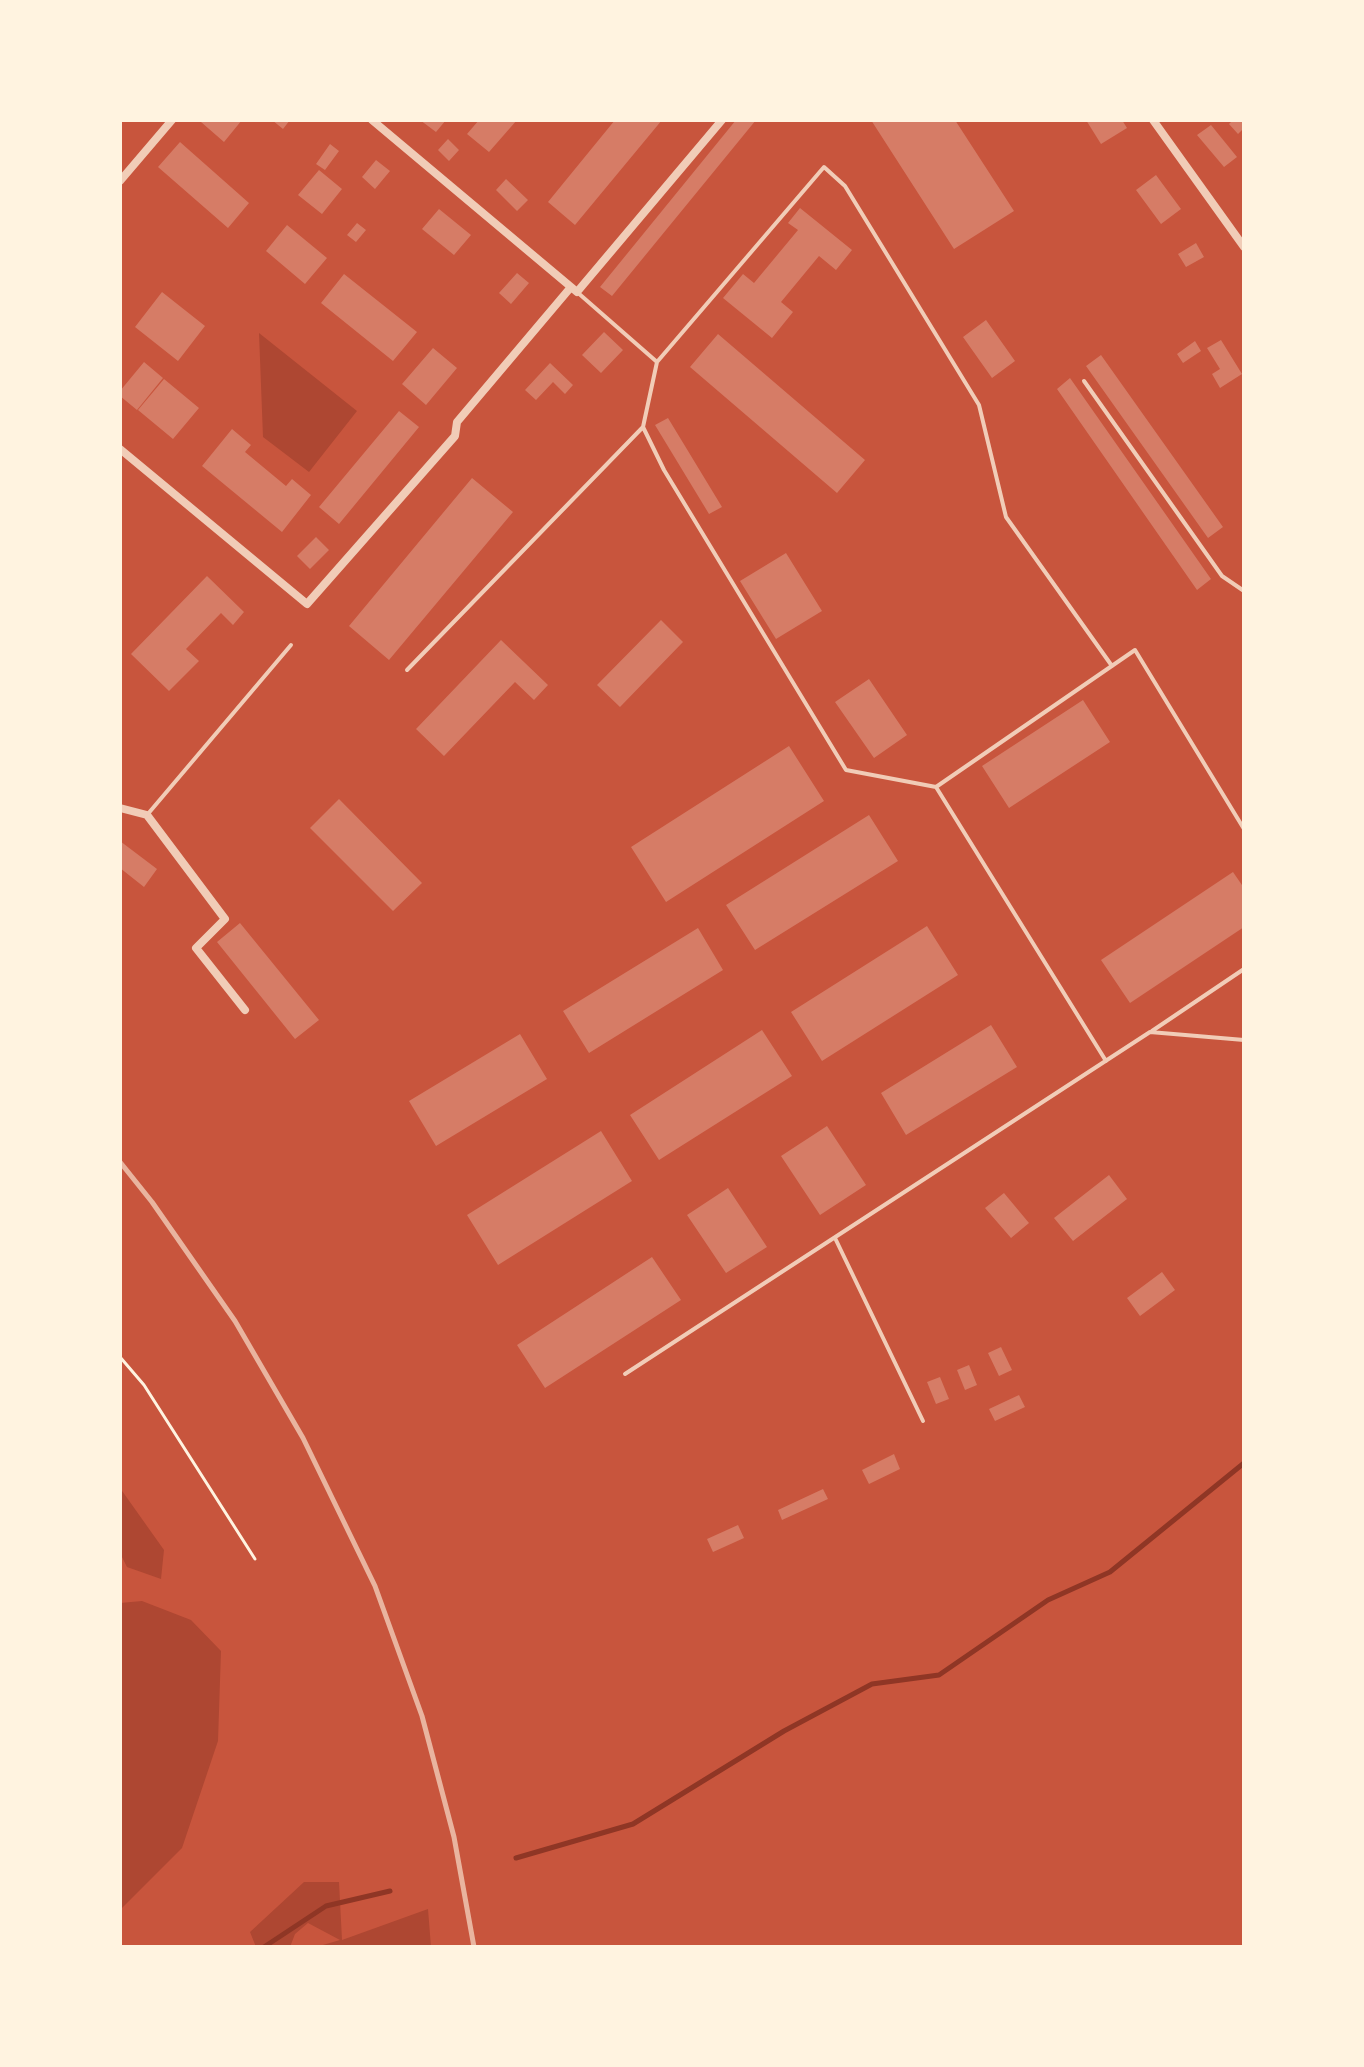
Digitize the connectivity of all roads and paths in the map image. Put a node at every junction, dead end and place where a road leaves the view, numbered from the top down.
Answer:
1 (172, 120) edge
2 (372, 120) edge
3 (722, 120) edge
4 (1153, 120) edge
5 (120, 181) edge
6 (1244, 247) edge
7 (574, 289) junction
8 (657, 362) junction
9 (1084, 381) dead end
10 (643, 427) junction
11 (120, 449) edge
12 (1244, 591) edge
13 (291, 645) dead end
14 (1112, 666) junction
15 (407, 670) dead end
16 (936, 787) junction
17 (120, 808) edge
18 (147, 815) junction
19 (1244, 829) edge
20 (1244, 969) edge
21 (245, 1010) dead end
22 (1150, 1032) junction
23 (1244, 1040) edge
24 (1106, 1061) junction
25 (835, 1238) junction
26 (120, 1357) edge
27 (625, 1374) dead end
28 (923, 1421) dead end
29 (255, 1559) dead end

1 - 5 street
2 - 7 street
3 - 7 street
4 - 6 street
7 - 8 lane
7 - 11 street
8 - 10 lane
8 - 14 lane
9 - 12 lane
10 - 15 lane
10 - 16 lane
13 - 18 lane
14 - 16 lane
14 - 19 lane
16 - 24 lane
17 - 18 street
18 - 21 street
20 - 22 lane
22 - 23 lane
22 - 24 lane
24 - 25 lane
25 - 27 lane
25 - 28 lane
26 - 29 path

